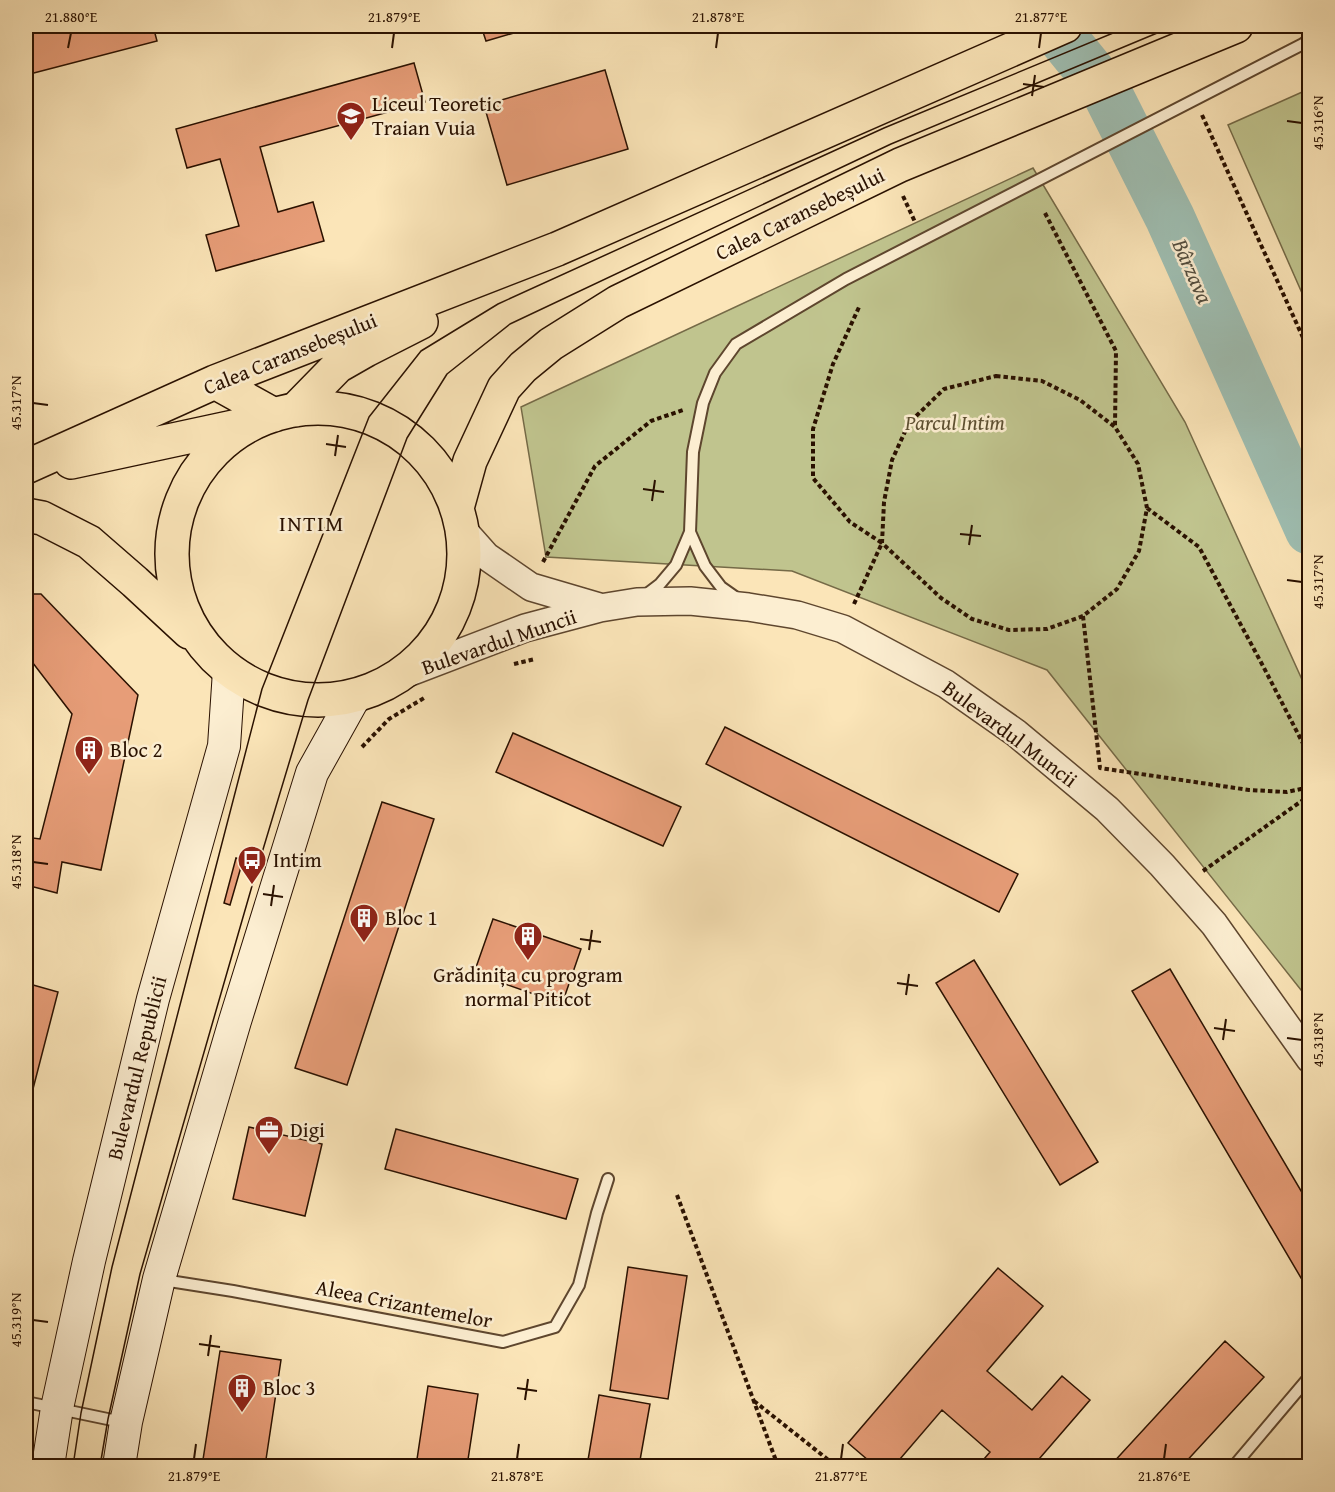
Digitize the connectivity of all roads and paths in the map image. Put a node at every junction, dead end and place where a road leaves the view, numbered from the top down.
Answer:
1 (1065, 26) edge
2 (1236, 26) edge
3 (1310, 39) edge
4 (1199, 109) dead end
5 (901, 180) junction
6 (1045, 213) dead end
7 (923, 238) junction
8 (557, 249) junction
9 (860, 305) dead end
10 (1310, 353) edge
11 (215, 382) junction
12 (684, 410) dead end
13 (274, 416) junction
14 (1115, 427) junction
15 (26, 469) edge
16 (1147, 507) junction
17 (26, 515) edge
18 (460, 518) junction
19 (690, 532) junction
20 (882, 543) junction
21 (543, 562) dead end
22 (637, 602) junction
23 (854, 604) dead end
24 (748, 607) junction
25 (600, 608) junction
26 (1083, 616) junction
27 (202, 644) junction
28 (535, 659) dead end
29 (513, 664) dead end
30 (229, 671) junction
31 (397, 677) junction
32 (429, 695) dead end
33 (355, 696) junction
34 (356, 753) dead end
35 (1310, 757) edge
36 (1310, 787) edge
37 (1310, 795) edge
38 (1200, 873) dead end
39 (1310, 1059) edge
40 (608, 1179) dead end
41 (677, 1195) dead end
42 (159, 1279) junction
43 (1310, 1376) edge
44 (753, 1401) junction
45 (26, 1402) edge
46 (57, 1408) junction
47 (126, 1422) junction
48 (48, 1467) edge
49 (119, 1467) edge
50 (777, 1467) edge
51 (836, 1467) edge
52 (1234, 1467) edge

1 - 8 main road, Calea Caransebeșului
2 - 5 main road, Calea Caransebeșului
3 - 7 lane
4 - 10 path
5 - 7 path
5 - 18 main road, Calea Caransebeșului
6 - 14 path
7 - 19 lane
8 - 11 main road, Calea Caransebeșului
8 - 13 main road, Calea Caransebeșului
9 - 20 path
11 - 13 main road
11 - 15 main road, Calea Caransebeșului
12 - 21 path
13 - 15 main road, Calea Caransebeșului
13 - 18 main road
13 - 27 main road
14 - 16 path
14 - 20 path
16 - 26 path
16 - 35 path
17 - 27 main road
18 - 25 street, Bulevardul Muncii
18 - 31 main road
19 - 22 lane
19 - 24 lane
20 - 23 path
20 - 26 path
22 - 24 street, Bulevardul Muncii
22 - 25 street, Bulevardul Muncii
24 - 39 street, Bulevardul Muncii
25 - 31 street, Bulevardul Muncii
26 - 36 path
27 - 30 main road
28 - 29 path
30 - 33 main road
30 - 46 main road, Bulevardul Republicii
31 - 33 main road
32 - 34 path
33 - 42 main road
37 - 38 path
40 - 42 lane, Aleea Crizantemelor
41 - 44 path
42 - 47 main road
43 - 52 lane
44 - 50 path
44 - 51 path
45 - 46 lane
46 - 47 lane
46 - 48 main road, Bulevardul Republicii
47 - 49 main road

